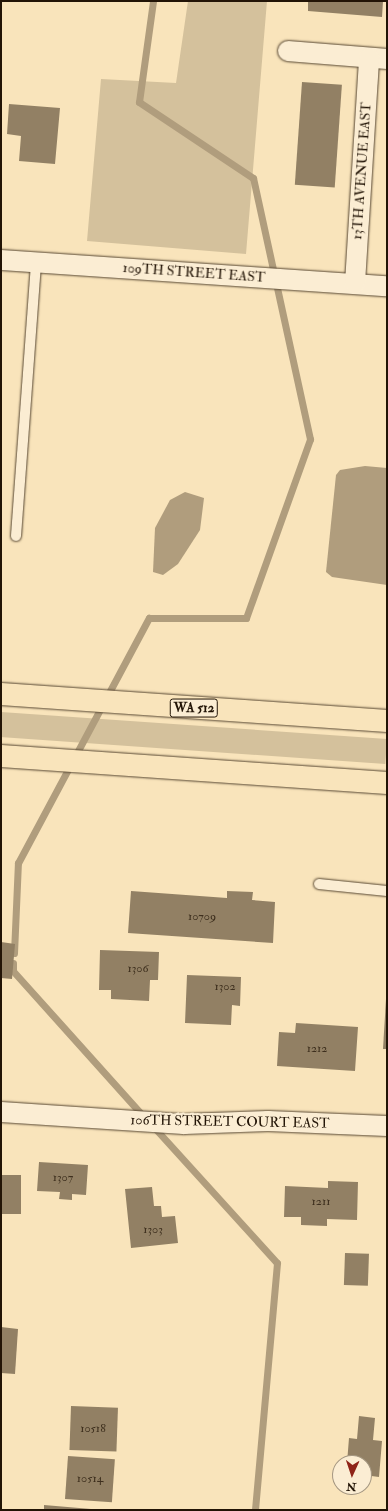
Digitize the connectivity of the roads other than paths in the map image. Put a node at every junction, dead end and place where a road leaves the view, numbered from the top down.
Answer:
1 (288, 51) dead end
2 (378, 58) edge
3 (1, 260) edge
4 (36, 262) junction
5 (355, 283) junction
6 (387, 286) edge
7 (16, 536) dead end
8 (1, 694) edge
9 (387, 721) edge
10 (1, 756) edge
11 (387, 783) edge
12 (318, 884) dead end
13 (387, 891) edge
14 (1, 1112) edge
15 (387, 1126) edge

1 - 2 street
2 - 5 street, 13TH AVENUE EAST
3 - 4 street, 109TH STREET EAST
4 - 5 street, 109TH STREET EAST
4 - 7 lane
5 - 6 street, 109TH STREET EAST
8 - 9 highway, WA 512
10 - 11 highway
12 - 13 lane
14 - 15 street, 106TH STREET COURT EAST

